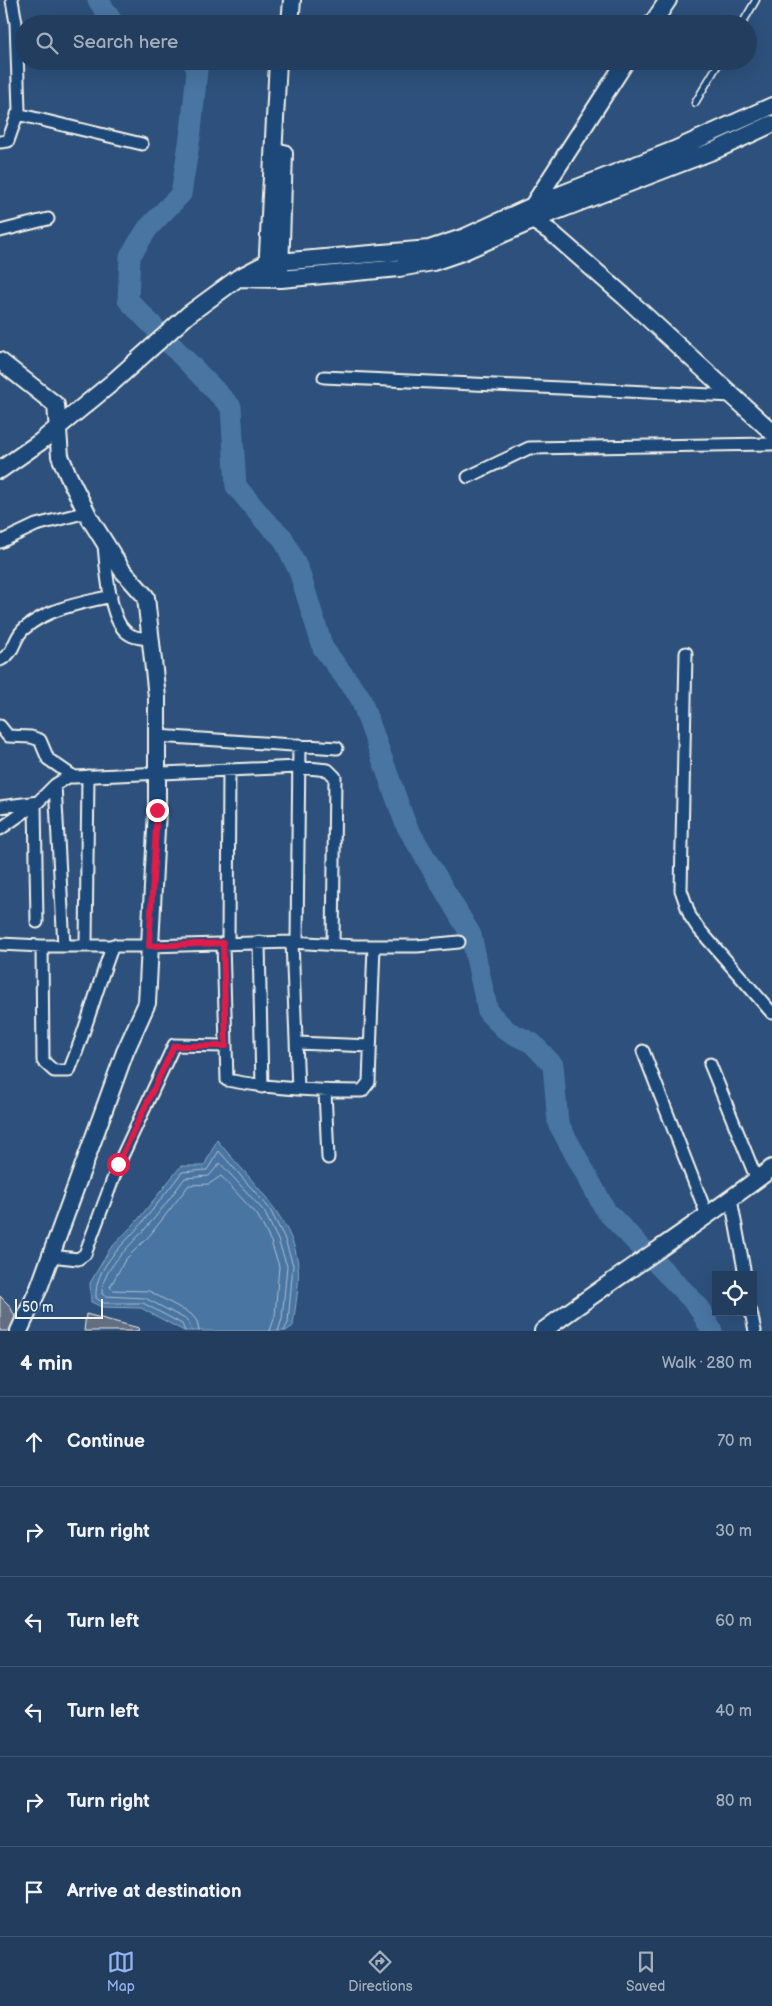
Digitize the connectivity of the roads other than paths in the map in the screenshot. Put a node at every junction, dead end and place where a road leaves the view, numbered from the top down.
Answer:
1 (12, 0) edge
2 (281, 0) edge
3 (292, 0) edge
4 (668, 0) edge
5 (679, 0) edge
6 (756, 0) edge
7 (280, 15) edge
8 (291, 15) edge
9 (658, 15) edge
10 (669, 15) edge
11 (747, 15) edge
12 (15, 16) edge
13 (17, 70) edge
14 (278, 70) edge
15 (287, 70) edge
16 (621, 70) edge
17 (632, 70) edge
18 (715, 70) edge
19 (695, 103) dead end
20 (772, 106) edge
21 (17, 114) junction
22 (772, 124) edge
23 (0, 142) edge
24 (142, 144) dead end
25 (551, 207) junction
26 (533, 214) junction
27 (48, 220) dead end
28 (0, 231) edge
29 (552, 233) junction
30 (273, 262) junction
31 (238, 278) junction
32 (274, 280) junction
33 (0, 362) edge
34 (324, 377) dead end
35 (733, 396) junction
36 (58, 428) junction
37 (771, 433) edge
38 (0, 470) edge
39 (468, 477) dead end
40 (87, 512) junction
41 (104, 541) junction
42 (0, 542) edge
43 (111, 596) junction
44 (150, 639) junction
45 (686, 653) dead end
46 (0, 660) edge
47 (0, 726) edge
48 (157, 736) junction
49 (299, 745) junction
50 (337, 748) dead end
51 (298, 767) junction
52 (229, 769) junction
53 (157, 773) junction
54 (88, 776) junction
55 (74, 777) junction
56 (54, 785) junction
57 (36, 803) junction
58 (0, 807) edge
59 (0, 829) edge
60 (37, 922) dead end
61 (259, 942) junction
62 (294, 942) junction
63 (459, 942) dead end
64 (226, 943) junction
65 (0, 944) edge
66 (333, 945) junction
67 (42, 946) junction
68 (64, 946) junction
69 (86, 946) junction
70 (113, 946) junction
71 (149, 946) junction
72 (374, 946) junction
73 (772, 1013) edge
74 (297, 1043) junction
75 (226, 1046) junction
76 (370, 1046) junction
77 (643, 1051) dead end
78 (710, 1064) dead end
79 (262, 1087) junction
80 (298, 1089) junction
81 (325, 1091) junction
82 (328, 1158) dead end
83 (772, 1168) edge
84 (757, 1180) junction
85 (731, 1199) junction
86 (707, 1216) junction
87 (50, 1256) junction
88 (744, 1271) edge
89 (752, 1316) edge
90 (19, 1331) edge
91 (543, 1331) edge
92 (755, 1331) edge

1 - 12 street
2 - 7 street
3 - 8 street
4 - 9 street
5 - 10 street
6 - 11 lane
13 - 21 street
14 - 30 street
15 - 30 street
16 - 26 street
17 - 25 street
18 - 19 lane
20 - 25 street
21 - 23 street
21 - 24 street
22 - 25 street
25 - 26 street
25 - 29 street
26 - 29 street
26 - 30 street
26 - 32 street
27 - 28 street
29 - 35 street
30 - 31 street
30 - 32 street
31 - 32 street
31 - 36 street
33 - 36 street
34 - 35 street
35 - 37 street
36 - 38 street
36 - 40 street
37 - 39 street
40 - 41 street
40 - 42 street
41 - 43 street
41 - 44 street
43 - 44 street
43 - 46 street
44 - 48 street
45 - 73 street
47 - 55 street
48 - 49 street
48 - 53 street
49 - 50 street
49 - 51 street
51 - 52 street
51 - 62 street
51 - 66 street
52 - 53 street
52 - 64 street
53 - 54 street
53 - 71 street
54 - 55 street
54 - 69 street
55 - 56 street
56 - 57 street
56 - 68 street
57 - 58 street
57 - 59 street
57 - 60 street
61 - 62 street
61 - 64 street
61 - 79 street
62 - 66 street
62 - 74 street
63 - 72 street
64 - 71 street
64 - 75 street
65 - 67 street
66 - 72 street
67 - 68 street
67 - 70 street
68 - 69 street
69 - 70 street
70 - 71 street
71 - 87 street
72 - 76 street
74 - 76 street
74 - 80 street
75 - 79 street
75 - 87 street
76 - 81 street
77 - 86 street
78 - 84 street
79 - 80 street
80 - 81 street
81 - 82 street
83 - 84 street
84 - 85 street
85 - 86 street
85 - 88 street
86 - 91 street
87 - 90 street
89 - 92 street

